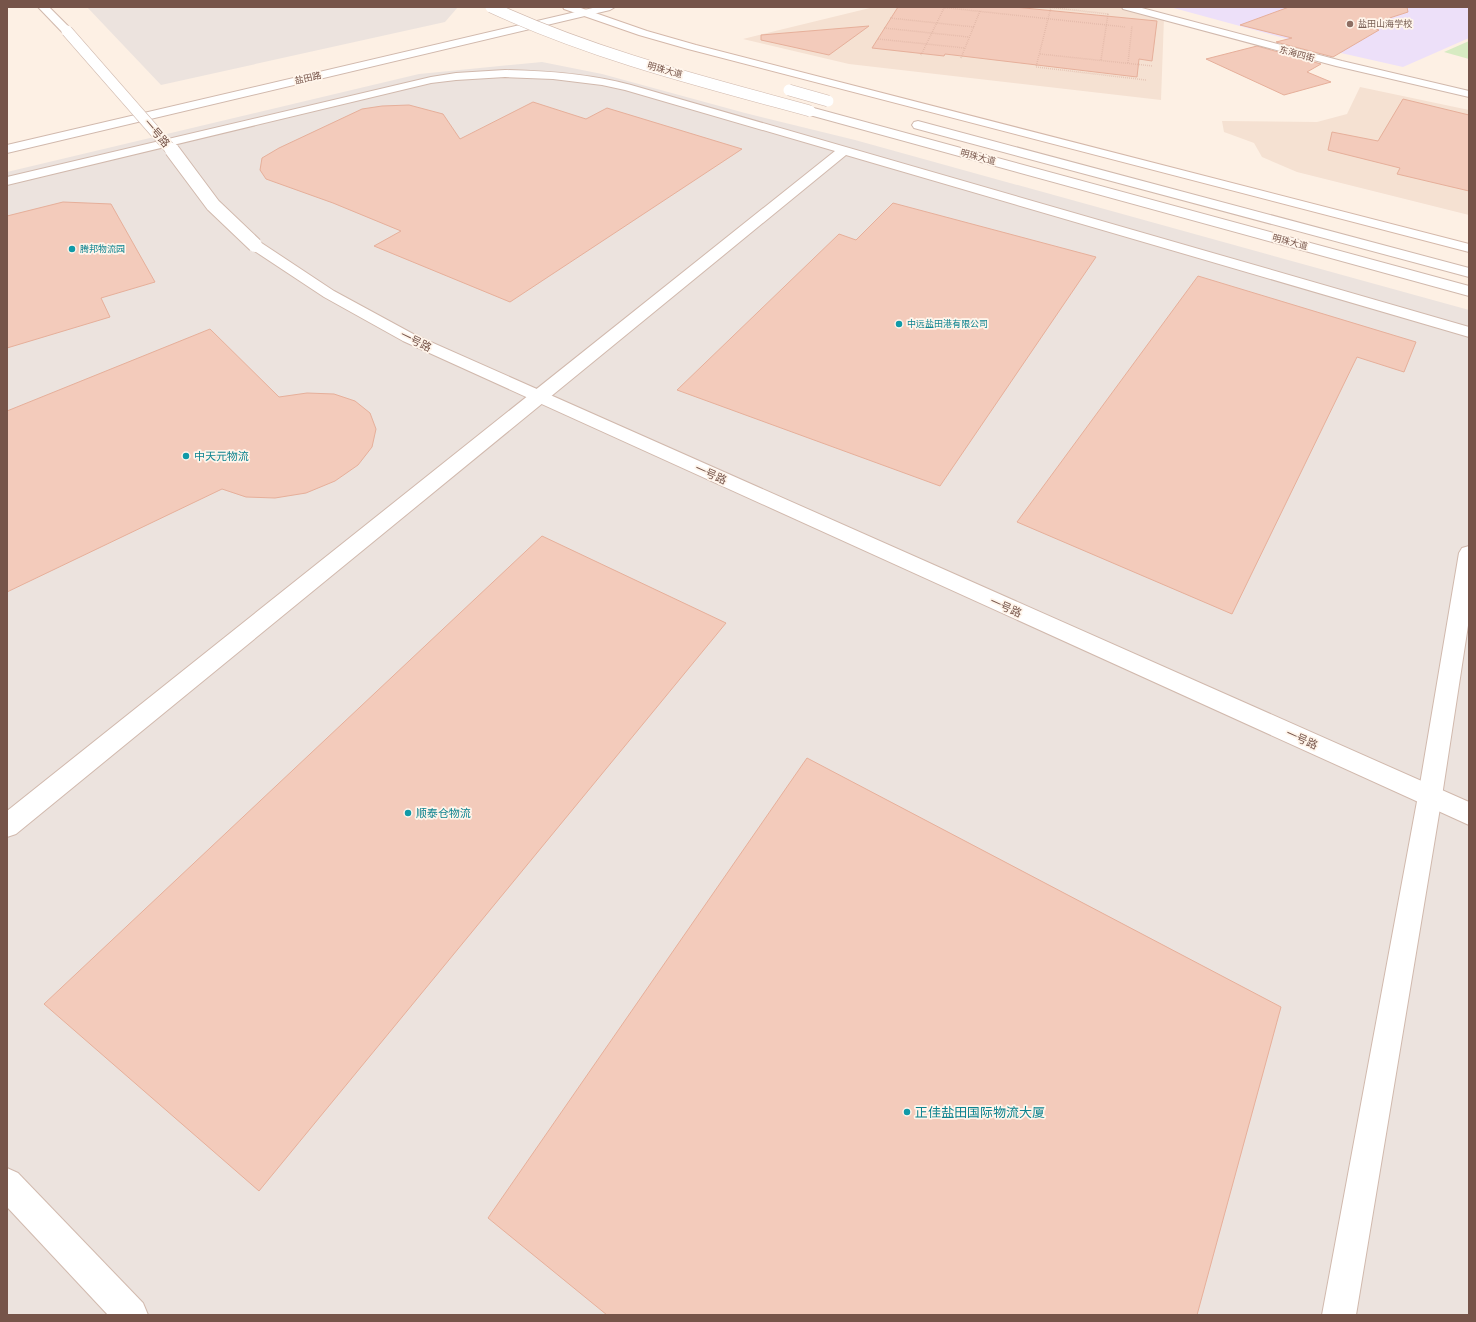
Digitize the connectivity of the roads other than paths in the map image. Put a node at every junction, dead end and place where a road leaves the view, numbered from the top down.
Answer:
1 (43, 7) edge
2 (492, 7) edge
3 (610, 7) edge
4 (1127, 7) edge
5 (1147, 7) edge
6 (580, 9) edge
7 (538, 12) dead end
8 (571, 26) dead end
9 (776, 87) dead end
10 (1469, 87) edge
11 (1469, 94) edge
12 (844, 105) dead end
13 (92, 118) dead end
14 (906, 122) dead end
15 (166, 143) junction
16 (7, 149) edge
17 (844, 150) junction
18 (7, 181) edge
19 (1469, 238) edge
20 (1469, 248) edge
21 (1469, 273) edge
22 (1469, 291) edge
23 (1469, 332) edge
24 (538, 397) junction
25 (1469, 553) edge
26 (1430, 796) junction
27 (1469, 814) edge
28 (7, 826) edge
29 (7, 1184) edge
30 (131, 1315) edge
31 (1339, 1315) edge

1 - 15 street, 一号路, bridge
2 - 22 street, 明珠大道, bridge
3 - 6 street, 盐田路
4 - 11 street, 东海四街
5 - 10 street, 东海四街
6 - 13 street, 盐田路
6 - 16 street, 盐田路
6 - 19 street
6 - 20 street
7 - 8 street
9 - 12 street, bridge
14 - 21 street, 明珠大道
15 - 17 street
15 - 18 street
15 - 24 street, 一号路, bridge
17 - 23 street
17 - 24 street
24 - 26 street, 一号路
24 - 28 street
25 - 26 street
26 - 27 street, 一号路
26 - 31 street
29 - 30 street

